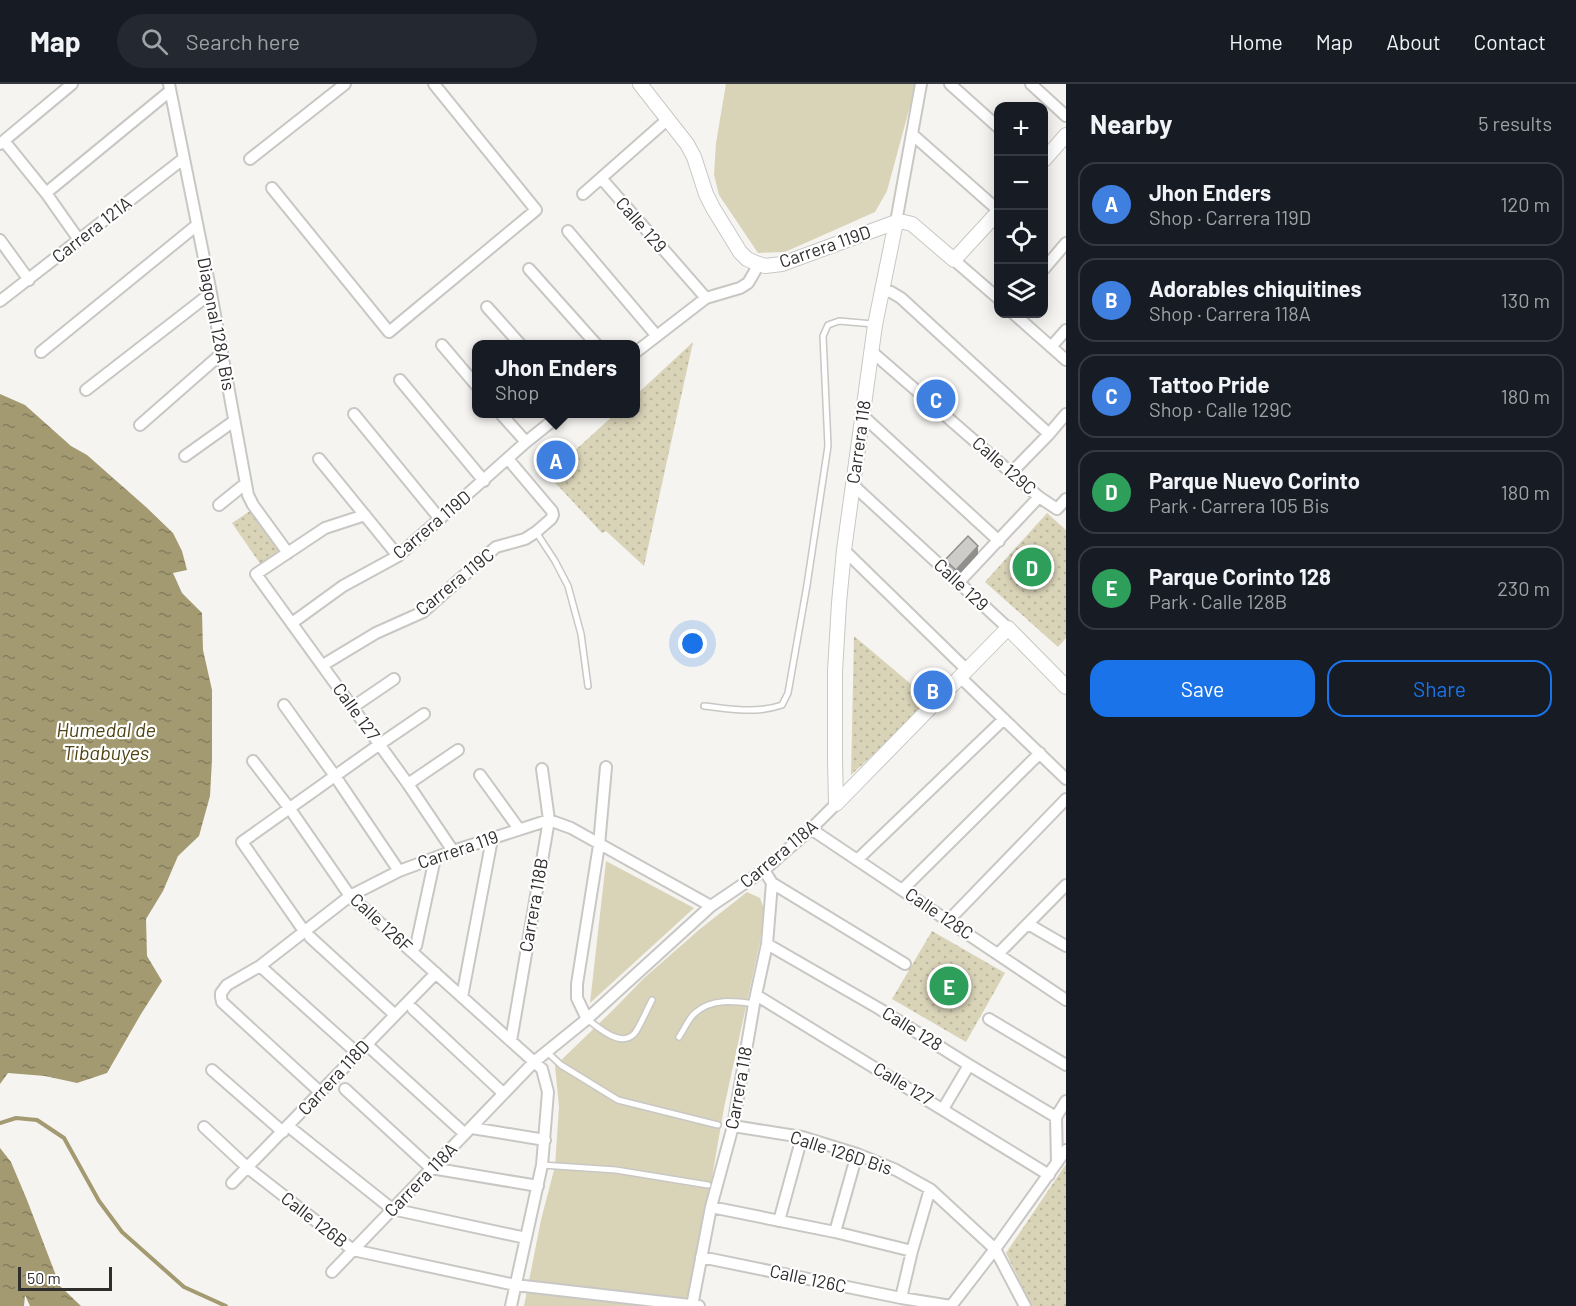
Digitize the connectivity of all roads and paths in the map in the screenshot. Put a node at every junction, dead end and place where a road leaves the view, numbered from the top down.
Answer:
1 (72, 84) edge
2 (345, 84) edge
3 (434, 84) edge
4 (921, 84) edge
5 (950, 84) edge
6 (1031, 84) edge
7 (642, 85) edge
8 (169, 88) edge
9 (1066, 116) edge
10 (668, 119) junction
11 (994, 124) edge
12 (912, 135) junction
13 (1066, 135) edge
14 (2, 143) edge
15 (1048, 156) edge
16 (183, 159) junction
17 (250, 159) dead end
18 (601, 178) junction
19 (272, 188) dead end
20 (46, 193) junction
21 (583, 194) dead end
22 (998, 210) edge
23 (994, 216) edge
24 (900, 222) junction
25 (197, 225) junction
26 (568, 231) dead end
27 (0, 240) edge
28 (79, 240) junction
29 (1066, 243) edge
30 (954, 260) junction
31 (756, 264) junction
32 (1048, 264) edge
33 (529, 269) dead end
34 (29, 280) junction
35 (881, 291) junction
36 (211, 292) junction
37 (994, 295) edge
38 (706, 298) junction
39 (0, 301) edge
40 (487, 307) dead end
41 (1018, 318) edge
42 (875, 325) junction
43 (1066, 330) edge
44 (656, 335) junction
45 (516, 340) edge
46 (592, 340) edge
47 (442, 345) dead end
48 (1051, 347) junction
49 (640, 349) edge
50 (871, 351) junction
51 (41, 352) dead end
52 (221, 354) junction
53 (1066, 360) edge
54 (472, 379) edge
55 (400, 380) dead end
56 (86, 390) dead end
57 (354, 414) dead end
58 (1066, 414) edge
59 (863, 416) junction
60 (505, 418) edge
61 (556, 418) edge
62 (234, 421) junction
63 (140, 425) dead end
64 (1049, 434) junction
65 (526, 442) junction
66 (185, 456) dead end
67 (319, 459) dead end
68 (508, 459) junction
69 (1011, 473) junction
70 (483, 481) junction
71 (245, 484) junction
72 (853, 485) junction
73 (1040, 497) junction
74 (1066, 499) edge
75 (219, 505) dead end
76 (365, 515) junction
77 (440, 519) junction
78 (536, 532) junction
79 (999, 541) junction
80 (844, 550) junction
81 (288, 553) junction
82 (398, 556) junction
83 (958, 583) junction
84 (292, 623) junction
85 (1008, 628) junction
86 (323, 665) junction
87 (963, 674) junction
88 (394, 679) dead end
89 (588, 686) dead end
90 (1066, 687) edge
91 (284, 705) dead end
92 (704, 706) dead end
93 (353, 707) junction
94 (424, 714) dead end
95 (1004, 719) junction
96 (380, 744) junction
97 (458, 750) dead end
98 (1040, 753) junction
99 (253, 761) dead end
100 (606, 767) dead end
101 (542, 769) dead end
102 (480, 775) dead end
103 (335, 776) junction
104 (1066, 779) edge
105 (408, 784) junction
106 (1066, 799) edge
107 (836, 804) junction
108 (290, 809) junction
109 (549, 820) junction
110 (811, 829) junction
111 (519, 830) junction
112 (492, 839) junction
113 (599, 845) junction
114 (453, 851) junction
115 (435, 858) junction
116 (857, 860) junction
117 (764, 870) junction
118 (399, 871) junction
119 (772, 883) junction
120 (1066, 886) edge
121 (902, 890) junction
122 (350, 896) junction
123 (711, 906) junction
124 (948, 921) junction
125 (1028, 924) junction
126 (307, 934) junction
127 (767, 944) junction
128 (416, 946) dead end
129 (1066, 946) edge
130 (998, 954) junction
131 (905, 964) dead end
132 (260, 966) junction
133 (436, 973) junction
134 (462, 997) junction
135 (755, 999) junction
136 (652, 1000) dead end
137 (1066, 1000) edge
138 (413, 1009) dead end
139 (394, 1014) junction
140 (989, 1018) dead end
141 (587, 1019) junction
142 (679, 1037) dead end
143 (511, 1041) junction
144 (366, 1044) junction
145 (547, 1052) junction
146 (357, 1053) junction
147 (534, 1062) junction
148 (969, 1065) junction
149 (1066, 1065) edge
150 (212, 1070) dead end
151 (345, 1089) dead end
152 (320, 1092) junction
153 (503, 1093) junction
154 (1066, 1101) edge
155 (943, 1109) junction
156 (1056, 1117) junction
157 (718, 1125) dead end
158 (733, 1126) junction
159 (204, 1127) dead end
160 (286, 1129) junction
161 (468, 1131) junction
162 (802, 1137) junction
163 (545, 1140) junction
164 (1066, 1150) edge
165 (857, 1154) junction
166 (1056, 1163) junction
167 (542, 1165) junction
168 (248, 1168) junction
169 (431, 1168) junction
170 (1049, 1175) junction
171 (232, 1183) dead end
172 (708, 1185) dead end
173 (538, 1186) junction
174 (930, 1189) junction
175 (711, 1207) junction
176 (392, 1209) junction
177 (779, 1221) junction
178 (835, 1232) junction
179 (526, 1238) junction
180 (995, 1249) junction
181 (353, 1250) junction
182 (912, 1251) junction
183 (701, 1257) junction
184 (332, 1272) dead end
185 (515, 1285) junction
186 (901, 1298) junction
187 (511, 1306) edge
188 (694, 1306) edge
189 (951, 1306) edge
190 (1024, 1306) edge

1 - 14 street
2 - 17 street
3 - 19 street
4 - 12 street, Carrera 118
5 - 11 street
6 - 9 street
7 - 10 street
8 - 16 street, Diagonal 128A Bis
8 - 20 street
10 - 18 street
10 - 31 street
12 - 22 street
12 - 24 street, Carrera 118
13 - 15 street
14 - 20 street
16 - 25 street, Diagonal 128A Bis
16 - 28 street, Carrera 121A
18 - 21 street
18 - 38 street, Calle 129
20 - 28 street
23 - 30 street
24 - 30 street
24 - 31 street, Carrera 119D
24 - 35 street, Carrera 118
25 - 36 street, Diagonal 128A Bis
25 - 51 street
26 - 44 street
27 - 34 street
28 - 34 street, Carrera 121A
29 - 32 street
30 - 37 street
31 - 38 street, Carrera 119D
33 - 46 street
34 - 39 street, Carrera 121A
35 - 42 street, Carrera 118
35 - 64 street
36 - 52 street, Diagonal 128A Bis
36 - 56 street
38 - 44 street, Carrera 119D
40 - 45 street
41 - 48 street
42 - 50 street, Carrera 118
42 - 92 lane
43 - 48 street
44 - 49 street, Carrera 119D
47 - 54 street
48 - 53 street
50 - 59 street, Carrera 118
50 - 69 street, Calle 129C
52 - 62 street, Diagonal 128A Bis
52 - 63 street
55 - 70 street
57 - 77 street
58 - 64 street
59 - 72 street, Carrera 118
59 - 79 street
60 - 65 street
61 - 65 street, Carrera 119D
62 - 66 street
62 - 71 street, Diagonal 128A Bis
64 - 69 street
65 - 68 street, Carrera 119D
67 - 76 street
68 - 70 street, Carrera 119D
68 - 78 street, Carrera 119C
69 - 73 street, Calle 129C
70 - 77 street, Carrera 119D
71 - 75 street
71 - 81 street, Diagonal 128A Bis
72 - 80 street, Carrera 118
72 - 83 street, Calle 129
73 - 74 street, Calle 129C
73 - 79 street
76 - 81 street
76 - 82 street
77 - 82 street, Carrera 119D
78 - 86 street, Carrera 119C
78 - 89 lane
79 - 83 street
80 - 87 street
80 - 107 street, Carrera 118
81 - 84 street, Calle 127
82 - 84 street, Carrera 119D
83 - 85 street, Calle 129
84 - 86 street, Calle 127
85 - 87 street, Carrera 118A
85 - 90 street, Calle 129
86 - 93 street, Calle 127
87 - 95 street
87 - 107 street, Carrera 118A
88 - 93 street
91 - 103 street
93 - 96 street, Calle 127
94 - 96 street
95 - 98 street
95 - 116 street
96 - 103 street
96 - 105 street, Calle 127
97 - 105 street
98 - 104 street
98 - 121 street
99 - 108 street, Calle 126F
100 - 113 street
101 - 109 street, Carrera 118B
102 - 111 street
103 - 108 street
103 - 118 street
105 - 114 street, Calle 127
106 - 124 street
107 - 110 street, Carrera 118A
108 - 122 street, Calle 126F
108 - 126 street
109 - 111 street, Carrera 119
109 - 113 street
109 - 143 street, Carrera 118B
110 - 116 street, Calle 128C
110 - 117 street, Carrera 118A
111 - 112 street, Carrera 119
112 - 114 street, Carrera 119
112 - 134 street
113 - 123 street
113 - 141 street
114 - 115 street, Carrera 119
115 - 118 street, Carrera 119
115 - 128 street
116 - 121 street, Calle 128C
117 - 119 street
117 - 123 street, Carrera 118A
118 - 122 street, Carrera 119
119 - 127 street, Carrera 118
119 - 131 street
120 - 125 street
121 - 124 street, Calle 128C
122 - 126 street, Carrera 119
122 - 133 street, Calle 126F
123 - 141 street, Carrera 118A
124 - 130 street, Calle 128C
125 - 129 street
125 - 130 street
126 - 132 street, Carrera 119
126 - 139 street
127 - 135 street, Carrera 118
127 - 148 street, Calle 128
130 - 137 street, Calle 128C
132 - 146 street
132 - 152 street, Carrera 119
133 - 134 street, Calle 126F
133 - 139 street, Carrera 118D
134 - 143 street, Calle 126F
135 - 142 lane
135 - 155 street, Calle 127
135 - 158 street, Carrera 118
136 - 141 lane
138 - 153 street
139 - 144 street, Carrera 118D
140 - 149 street
141 - 145 street, Carrera 118A
143 - 147 street, Calle 126F
144 - 146 street, Carrera 118D
144 - 161 street
145 - 147 street, Carrera 118A
145 - 157 lane
146 - 152 street, Carrera 118D
147 - 153 street, Carrera 118A
147 - 163 street
148 - 155 street
148 - 156 street, Calle 128
150 - 160 street
151 - 169 street
152 - 160 street, Carrera 118D
153 - 161 street, Carrera 118A
154 - 156 street
155 - 170 street, Calle 127
156 - 166 street
158 - 162 street, Calle 126D Bis
158 - 175 street, Carrera 118
159 - 168 street, Calle 126B
160 - 168 street, Carrera 118D
160 - 176 street
161 - 163 street
161 - 169 street, Carrera 118A
162 - 165 street, Calle 126D Bis
162 - 177 street
163 - 167 street
164 - 166 street
165 - 174 street, Calle 126D Bis
165 - 178 street
166 - 170 street
167 - 172 lane
167 - 173 street
168 - 171 street, Carrera 118D
168 - 181 street, Calle 126B
169 - 173 street
169 - 176 street, Carrera 118A
170 - 180 street
173 - 179 street
174 - 180 street, Calle 126D Bis
174 - 182 street
175 - 177 street
175 - 183 street, Carrera 118
176 - 179 street
176 - 181 street, Carrera 118A
177 - 178 street
178 - 182 street
179 - 185 street
180 - 189 street
180 - 190 street
181 - 184 street, Carrera 118A
181 - 185 street, Calle 126B
182 - 186 street
183 - 186 street, Calle 126C
183 - 188 street, Carrera 118
185 - 187 street
185 - 188 street, Calle 126B
186 - 189 street, Calle 126C

